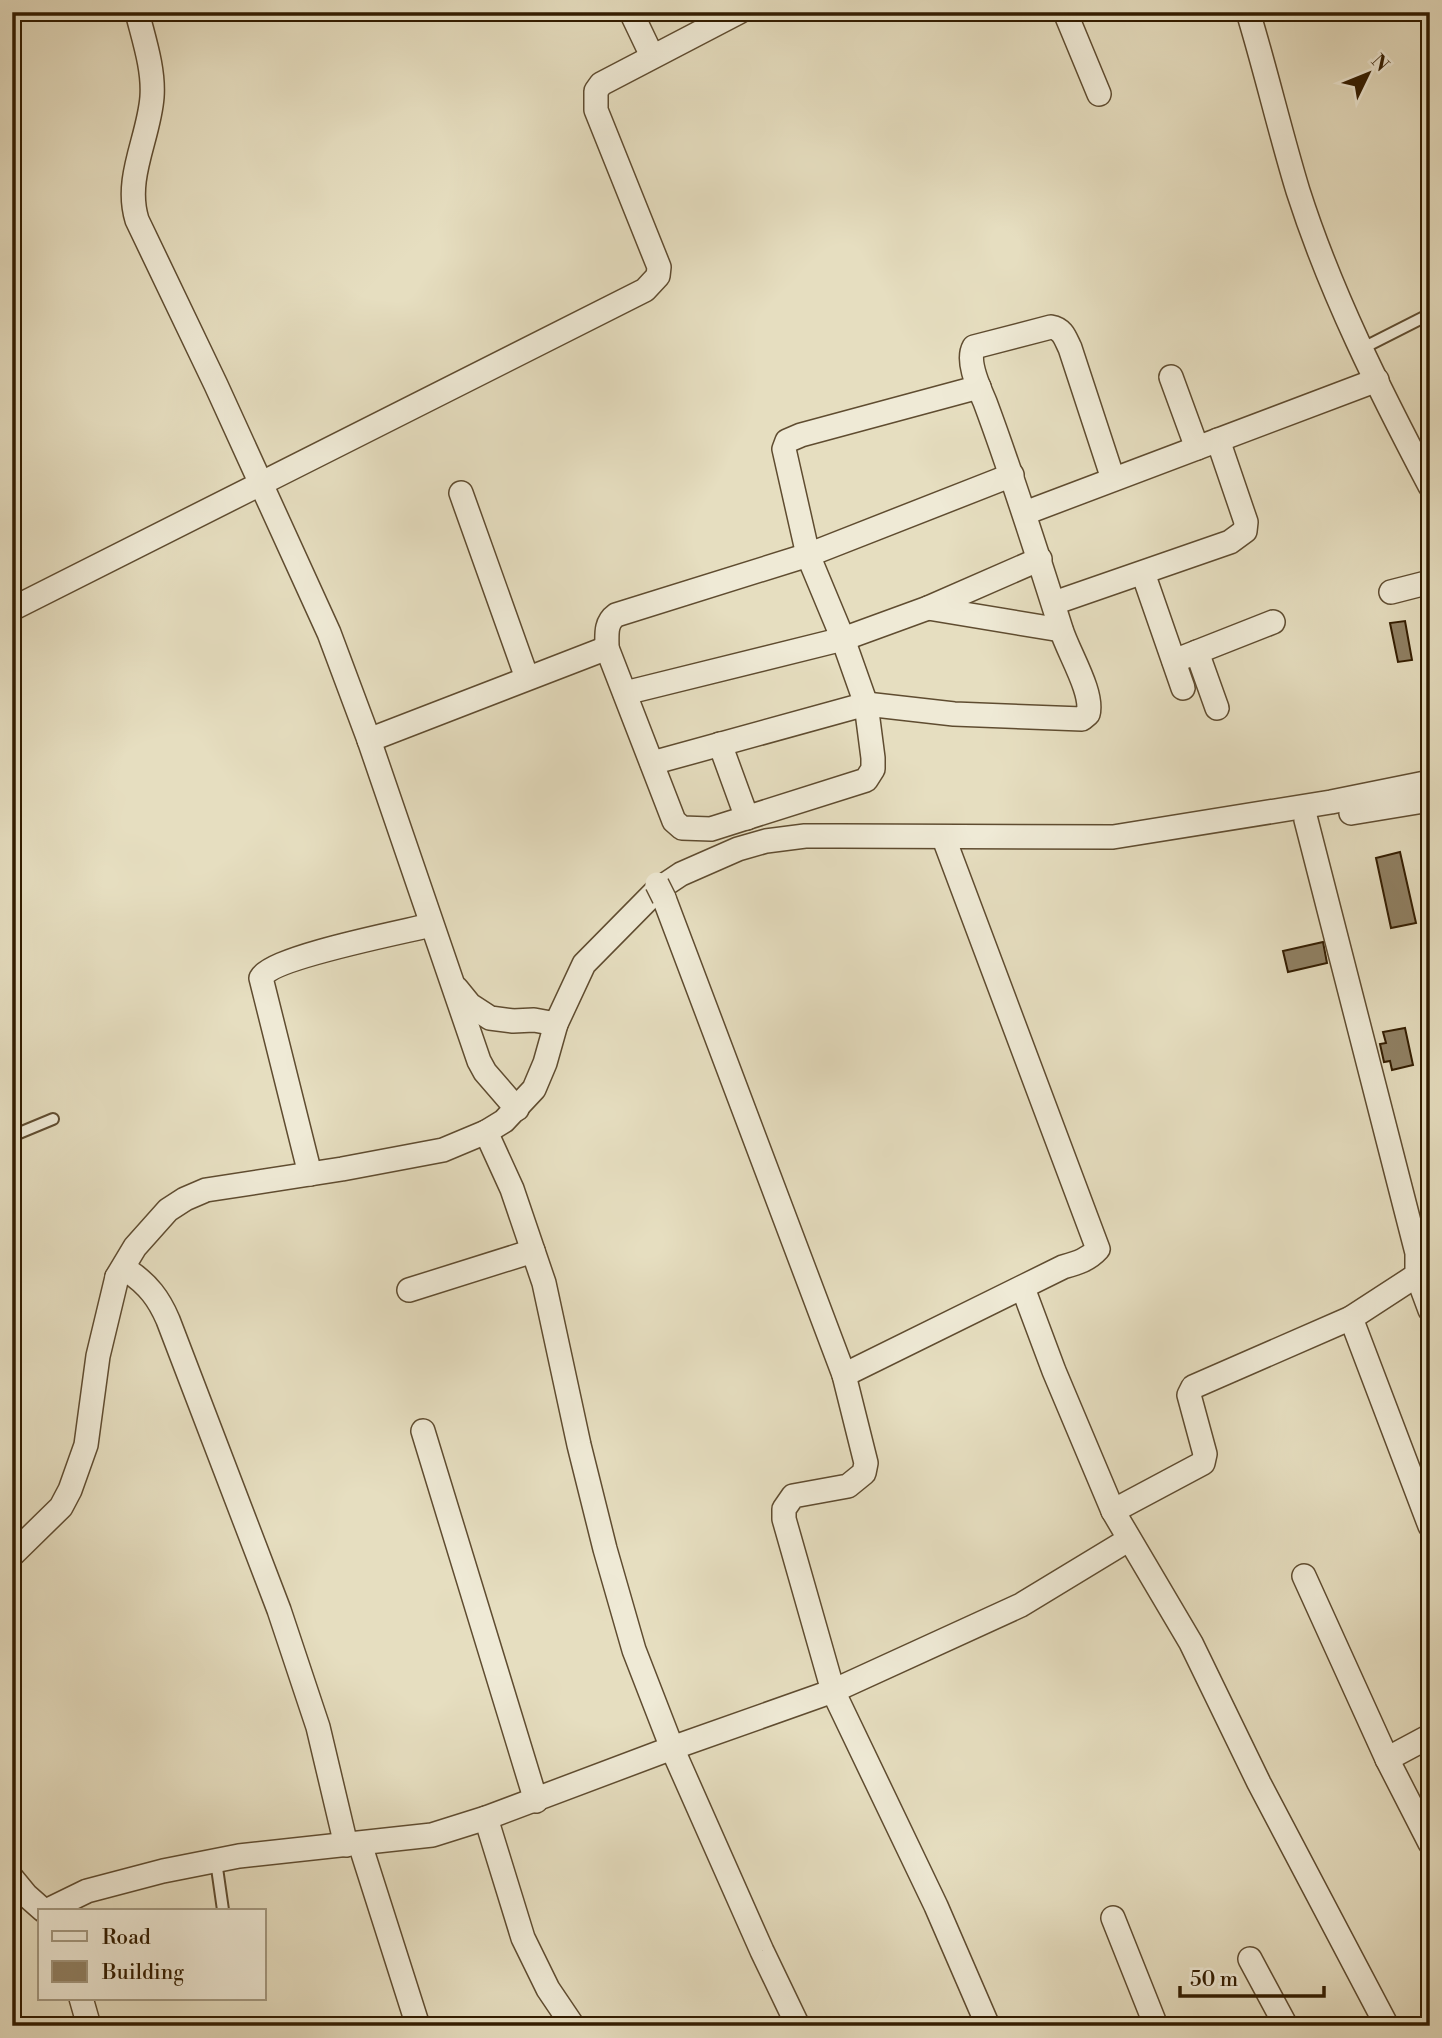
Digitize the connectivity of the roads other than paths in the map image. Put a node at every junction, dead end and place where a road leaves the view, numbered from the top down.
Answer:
1 (137, 12) edge
2 (631, 12) edge
3 (738, 12) edge
4 (1066, 12) edge
5 (1248, 12) edge
6 (709, 19) edge
7 (652, 56) junction
8 (1099, 94) dead end
9 (1430, 314) edge
10 (1361, 349) junction
11 (1171, 377) dead end
12 (1377, 380) junction
13 (979, 387) junction
14 (1207, 444) junction
15 (1012, 475) junction
16 (1113, 479) junction
17 (259, 484) junction
18 (1430, 486) edge
19 (461, 493) dead end
20 (1025, 513) junction
21 (808, 555) junction
22 (1040, 559) junction
23 (1143, 573) junction
24 (1430, 582) edge
25 (1391, 592) dead end
26 (1054, 603) junction
27 (928, 608) junction
28 (12, 609) edge
29 (1273, 622) dead end
30 (1061, 631) junction
31 (843, 639) junction
32 (607, 648) junction
33 (1197, 652) junction
34 (1174, 662) junction
35 (527, 678) junction
36 (1183, 688) dead end
37 (625, 693) junction
38 (866, 704) junction
39 (1217, 708) dead end
40 (369, 740) junction
41 (720, 744) junction
42 (652, 763) junction
43 (1430, 782) edge
44 (1430, 800) edge
45 (747, 818) junction
46 (1307, 820) junction
47 (946, 844) junction
48 (661, 893) junction
49 (431, 925) junction
50 (451, 982) junction
51 (556, 1024) junction
52 (517, 1109) junction
53 (53, 1119) dead end
54 (486, 1132) junction
55 (12, 1136) edge
56 (310, 1174) junction
57 (533, 1251) junction
58 (1423, 1272) edge
59 (130, 1277) junction
60 (1023, 1288) junction
61 (409, 1290) dead end
62 (1430, 1310) edge
63 (1351, 1318) junction
64 (844, 1375) junction
65 (423, 1431) dead end
66 (1113, 1511) junction
67 (1430, 1526) edge
68 (1128, 1540) junction
69 (12, 1555) edge
70 (1304, 1577) dead end
71 (833, 1691) junction
72 (1430, 1736) edge
73 (672, 1748) junction
74 (1387, 1759) junction
75 (536, 1801) junction
76 (486, 1818) junction
77 (1430, 1843) edge
78 (353, 1845) junction
79 (216, 1861) junction
80 (12, 1878) edge
81 (42, 1909) edge
82 (50, 1909) edge
83 (223, 1909) edge
84 (1113, 1918) dead end
85 (1250, 1959) dead end
86 (82, 2000) edge
87 (89, 2026) edge
88 (418, 2026) edge
89 (573, 2026) edge
90 (798, 2026) edge
91 (988, 2026) edge
92 (1156, 2026) edge
93 (1286, 2026) edge
94 (1387, 2026) edge

1 - 17 street
2 - 7 street
3 - 6 street
4 - 8 street
5 - 10 street
6 - 7 street
7 - 17 street
9 - 10 lane
10 - 12 street
11 - 14 street
12 - 14 street
12 - 18 street
13 - 15 street
13 - 16 street
13 - 21 street
14 - 16 street
14 - 23 street
15 - 20 street
15 - 21 street
16 - 20 street
17 - 28 street
17 - 40 street
19 - 35 street
20 - 22 street
21 - 31 street
21 - 32 street
22 - 26 street
22 - 27 street
23 - 26 street
23 - 34 street
24 - 25 street
26 - 30 street
27 - 30 street
27 - 31 street
29 - 33 street
30 - 38 street
31 - 37 street
31 - 38 street
32 - 35 street
32 - 37 street
33 - 34 street
33 - 39 street
34 - 36 street
35 - 40 street
37 - 42 street
38 - 41 street
38 - 45 street
40 - 49 street
41 - 42 street
41 - 45 street
42 - 45 street
43 - 48 street
44 - 46 street
46 - 47 street
46 - 58 street
47 - 48 street
47 - 60 street
48 - 51 street
48 - 64 street
49 - 50 street
49 - 56 street
50 - 51 street
50 - 52 street
51 - 52 street
52 - 54 street
53 - 55 lane
54 - 56 street
54 - 57 street
56 - 59 street
57 - 61 street
57 - 73 street
58 - 62 street
58 - 63 street
59 - 69 street
59 - 78 street
60 - 64 street
60 - 66 street
63 - 66 street
63 - 67 street
64 - 71 street
65 - 75 street
66 - 68 street
68 - 71 street
68 - 94 street
70 - 74 street
71 - 73 street
71 - 91 street
72 - 74 street
73 - 75 street
73 - 90 street
74 - 77 street
75 - 76 street
76 - 78 street
76 - 89 street
78 - 79 street
78 - 88 street
79 - 82 street
79 - 83 lane
80 - 81 street
84 - 92 street
85 - 93 street
86 - 87 street

